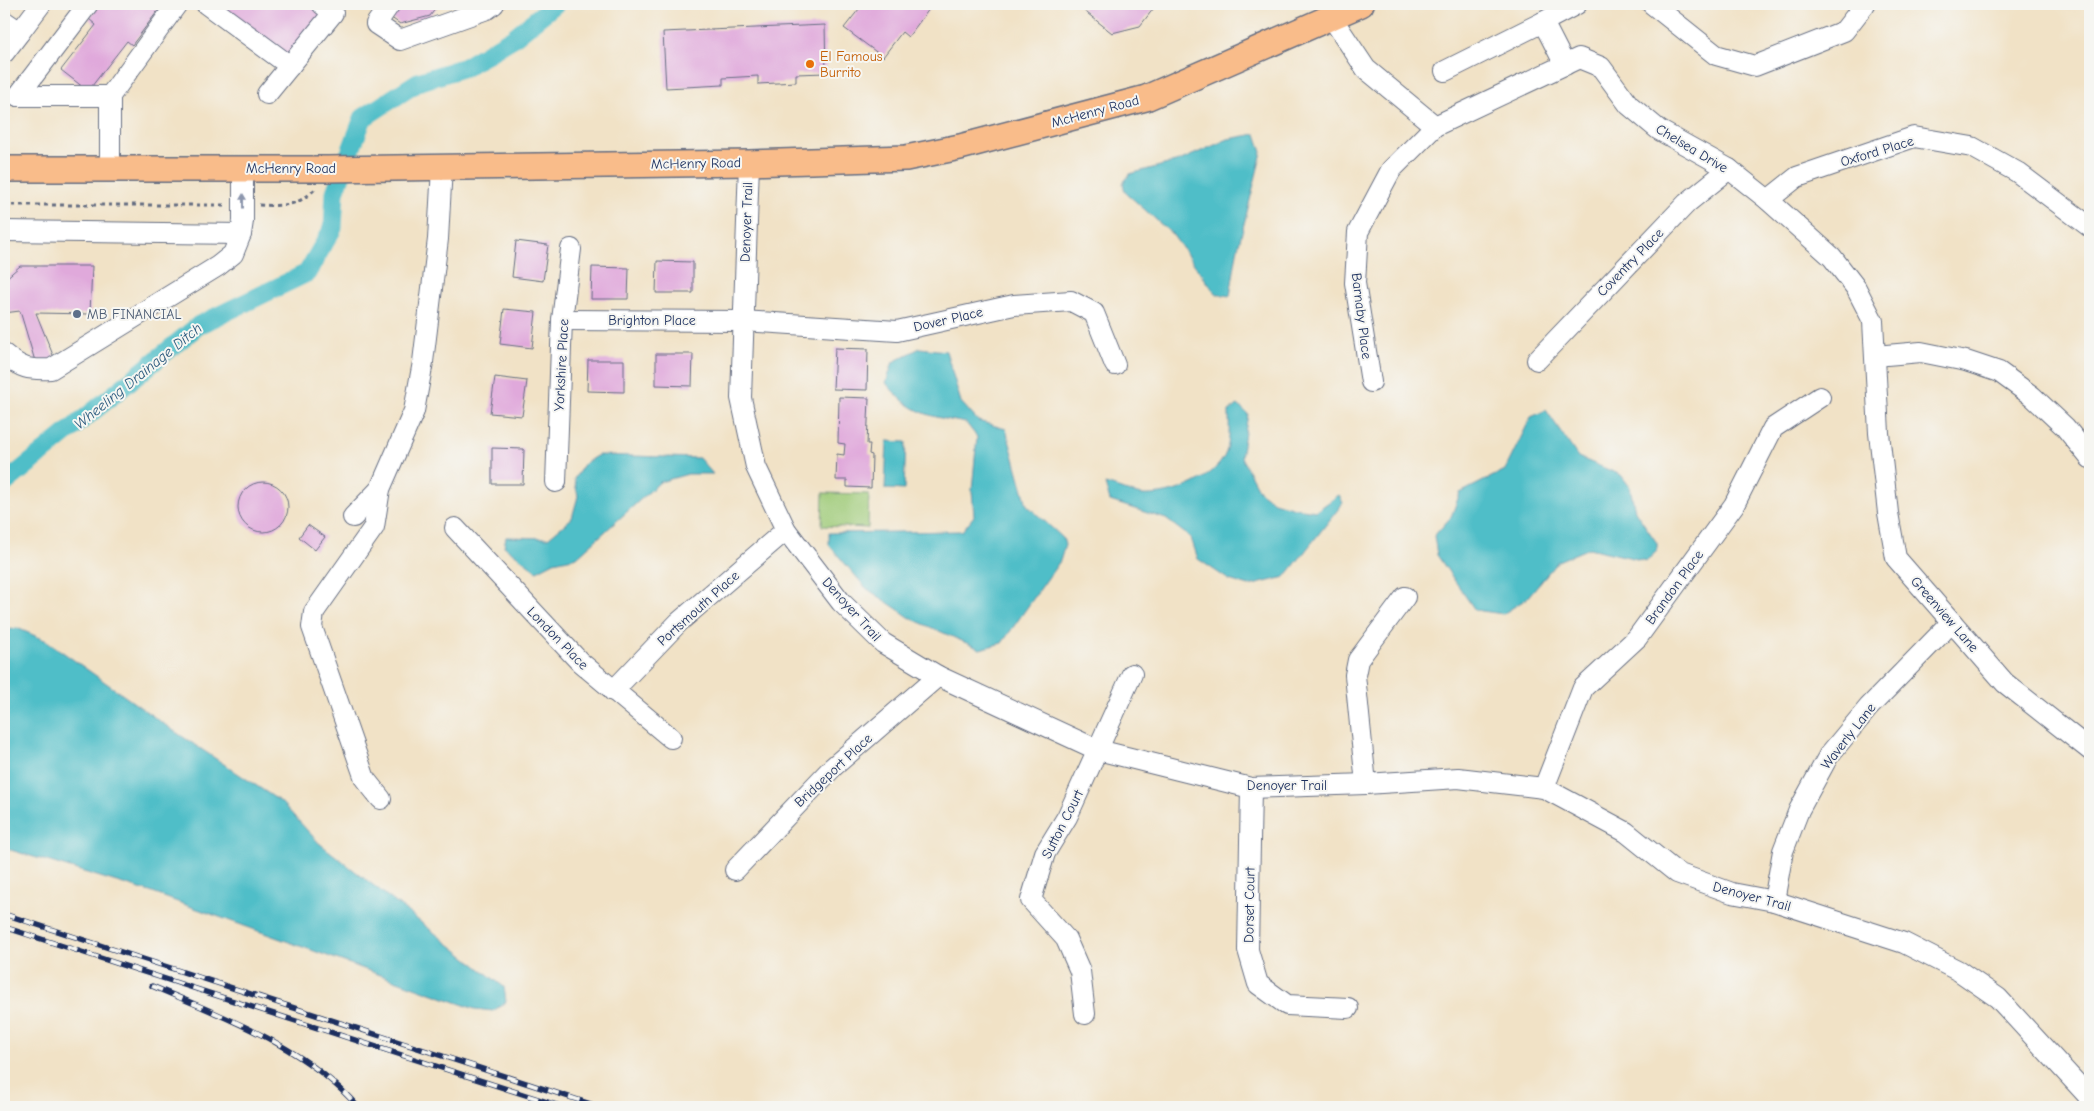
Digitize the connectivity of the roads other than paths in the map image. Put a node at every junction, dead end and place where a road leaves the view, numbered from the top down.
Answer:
1 (41, 4) edge
2 (88, 4) edge
3 (177, 4) edge
4 (206, 4) edge
5 (322, 4) edge
6 (390, 4) edge
7 (494, 4) edge
8 (1361, 4) edge
9 (1577, 4) edge
10 (1652, 4) edge
11 (1865, 4) edge
12 (1322, 11) edge
13 (1543, 22) junction
14 (12, 26) edge
15 (4, 53) edge
16 (1565, 65) junction
17 (290, 66) junction
18 (1445, 71) dead end
19 (267, 94) dead end
20 (110, 96) junction
21 (1434, 126) junction
22 (749, 163) junction
23 (442, 167) junction
24 (4, 168) edge
25 (244, 168) junction
26 (110, 169) junction
27 (1729, 169) junction
28 (1768, 200) junction
29 (2090, 228) edge
30 (4, 231) edge
31 (241, 234) junction
32 (571, 249) dead end
33 (562, 320) junction
34 (742, 320) junction
35 (4, 354) edge
36 (1875, 356) junction
37 (1536, 360) dead end
38 (1116, 365) dead end
39 (1372, 382) dead end
40 (1820, 397) dead end
41 (1879, 433) joint
42 (2090, 458) edge
43 (556, 482) dead end
44 (380, 489) junction
45 (353, 517) dead end
46 (455, 528) dead end
47 (786, 530) junction
48 (1405, 597) dead end
49 (1952, 622) junction
50 (1132, 674) dead end
51 (938, 676) junction
52 (613, 691) junction
53 (671, 738) dead end
54 (1098, 750) junction
55 (2090, 750) edge
56 (1366, 784) junction
57 (1250, 788) junction
58 (1544, 788) junction
59 (381, 799) dead end
60 (735, 870) dead end
61 (1774, 901) junction
62 (1348, 1008) dead end
63 (1084, 1014) dead end
64 (2090, 1098) edge

1 - 14 street
2 - 20 street
3 - 20 street
4 - 17 street
5 - 17 street
6 - 7 street
8 - 12 main road, McHenry Road
9 - 13 street
10 - 11 street
12 - 21 street
12 - 22 main road, McHenry Road
13 - 16 street
13 - 18 street
14 - 15 street
16 - 21 street, Chelsea Drive
16 - 27 street, Chelsea Drive
17 - 19 street
20 - 26 street
21 - 39 street, Barnaby Place
22 - 23 main road, McHenry Road
22 - 34 street, Denoyer Trail
23 - 25 main road, McHenry Road
23 - 44 street
24 - 26 main road, McHenry Road
25 - 26 main road, McHenry Road
31 -> 25 street
27 - 28 street, Chelsea Drive
27 - 37 street, Coventry Place
28 - 29 street, Oxford Place
28 - 36 street, Chelsea Drive
30 - 31 street
31 - 35 street
32 - 33 street, Yorkshire Place
33 - 34 street, Brighton Place
33 - 43 street, Yorkshire Place
34 - 38 street, Dover Place
34 - 47 street, Denoyer Trail
36 - 41 street, Chelsea Drive
36 - 42 street
40 - 58 street, Brandon Place
41 - 49 street, Greenview Lane
44 - 45 street
44 - 59 street
46 - 52 street, London Place
47 - 51 street, Denoyer Trail
47 - 52 street, Portsmouth Place
48 - 56 street
49 - 55 street, Greenview Lane
49 - 61 street, Waverly Lane
50 - 54 street, Sutton Court
51 - 54 street, Denoyer Trail
51 - 60 street, Bridgeport Place
52 - 53 street, London Place
54 - 57 street, Denoyer Trail
54 - 63 street, Sutton Court
56 - 57 street, Denoyer Trail
56 - 58 street, Denoyer Trail
57 - 62 street, Dorset Court
58 - 61 street, Denoyer Trail
61 - 64 street, Denoyer Trail

